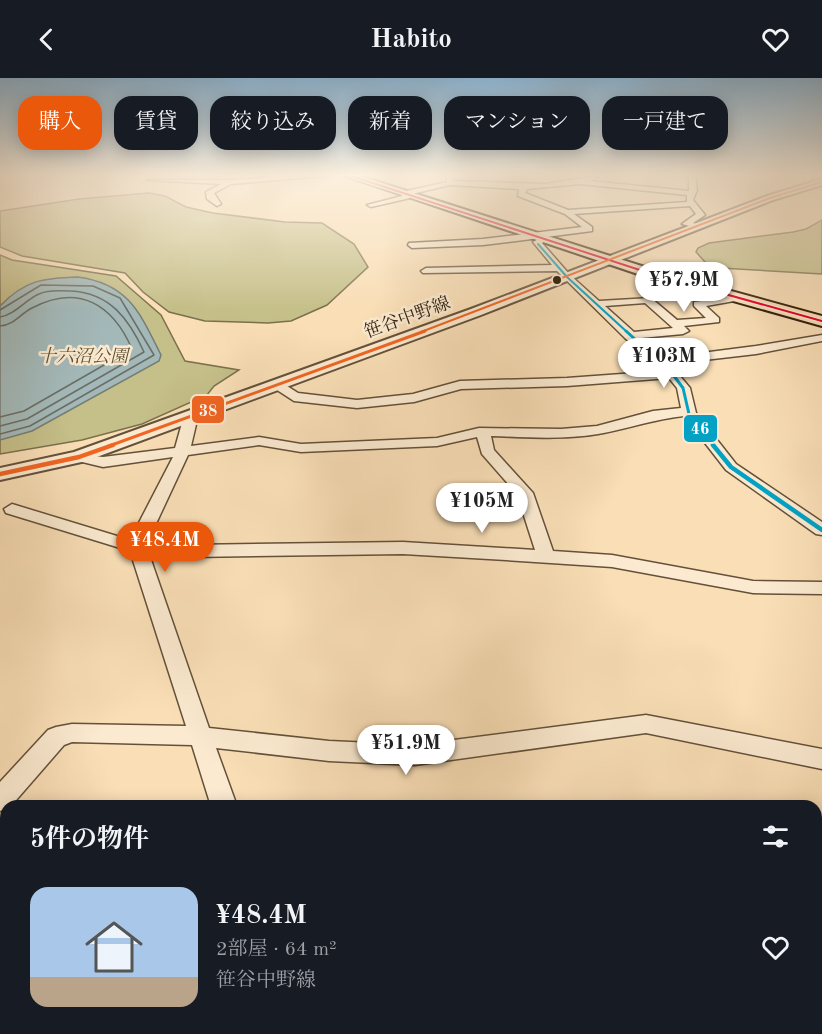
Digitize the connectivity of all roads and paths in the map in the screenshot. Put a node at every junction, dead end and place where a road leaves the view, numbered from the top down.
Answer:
1 (488, 221) edge
2 (578, 221) edge
3 (692, 221) edge
4 (713, 221) edge
5 (697, 227) junction
6 (540, 237) junction
7 (412, 244) dead end
8 (611, 261) junction
9 (426, 271) dead end
10 (563, 273) junction
11 (736, 298) junction
12 (596, 304) junction
13 (822, 321) edge
14 (675, 324) junction
15 (630, 336) junction
16 (822, 338) edge
17 (658, 362) junction
18 (672, 374) junction
19 (279, 385) junction
20 (688, 412) junction
21 (191, 416) junction
22 (483, 432) junction
23 (182, 453) junction
24 (79, 458) junction
25 (0, 474) edge
26 (12, 509) dead end
27 (822, 530) edge
28 (138, 548) junction
29 (546, 556) junction
30 (822, 588) edge
31 (199, 736) junction
32 (822, 759) edge
33 (0, 800) edge
34 (222, 800) edge

1 - 6 main road
2 - 6 street
3 - 5 street
4 - 5 street, 笹谷中野線
5 - 8 street, 笹谷中野線
6 - 7 street
6 - 8 main road
6 - 10 street
8 - 10 street, 笹谷中野線
8 - 11 main road
9 - 10 street
10 - 12 street
10 - 19 street, 笹谷中野線
11 - 13 main road
11 - 14 street
12 - 14 street
12 - 15 street
14 - 15 street
15 - 17 street
16 - 17 street
17 - 18 street
18 - 19 street
18 - 20 street
19 - 21 street, 笹谷中野線
20 - 22 street
20 - 27 street
21 - 23 street
21 - 24 street, 笹谷中野線
22 - 23 street
22 - 29 street
23 - 24 street
23 - 28 street
24 - 25 street, 笹谷中野線
26 - 28 street
28 - 29 street
28 - 31 street
29 - 30 street
31 - 32 street
31 - 33 street
31 - 34 street

